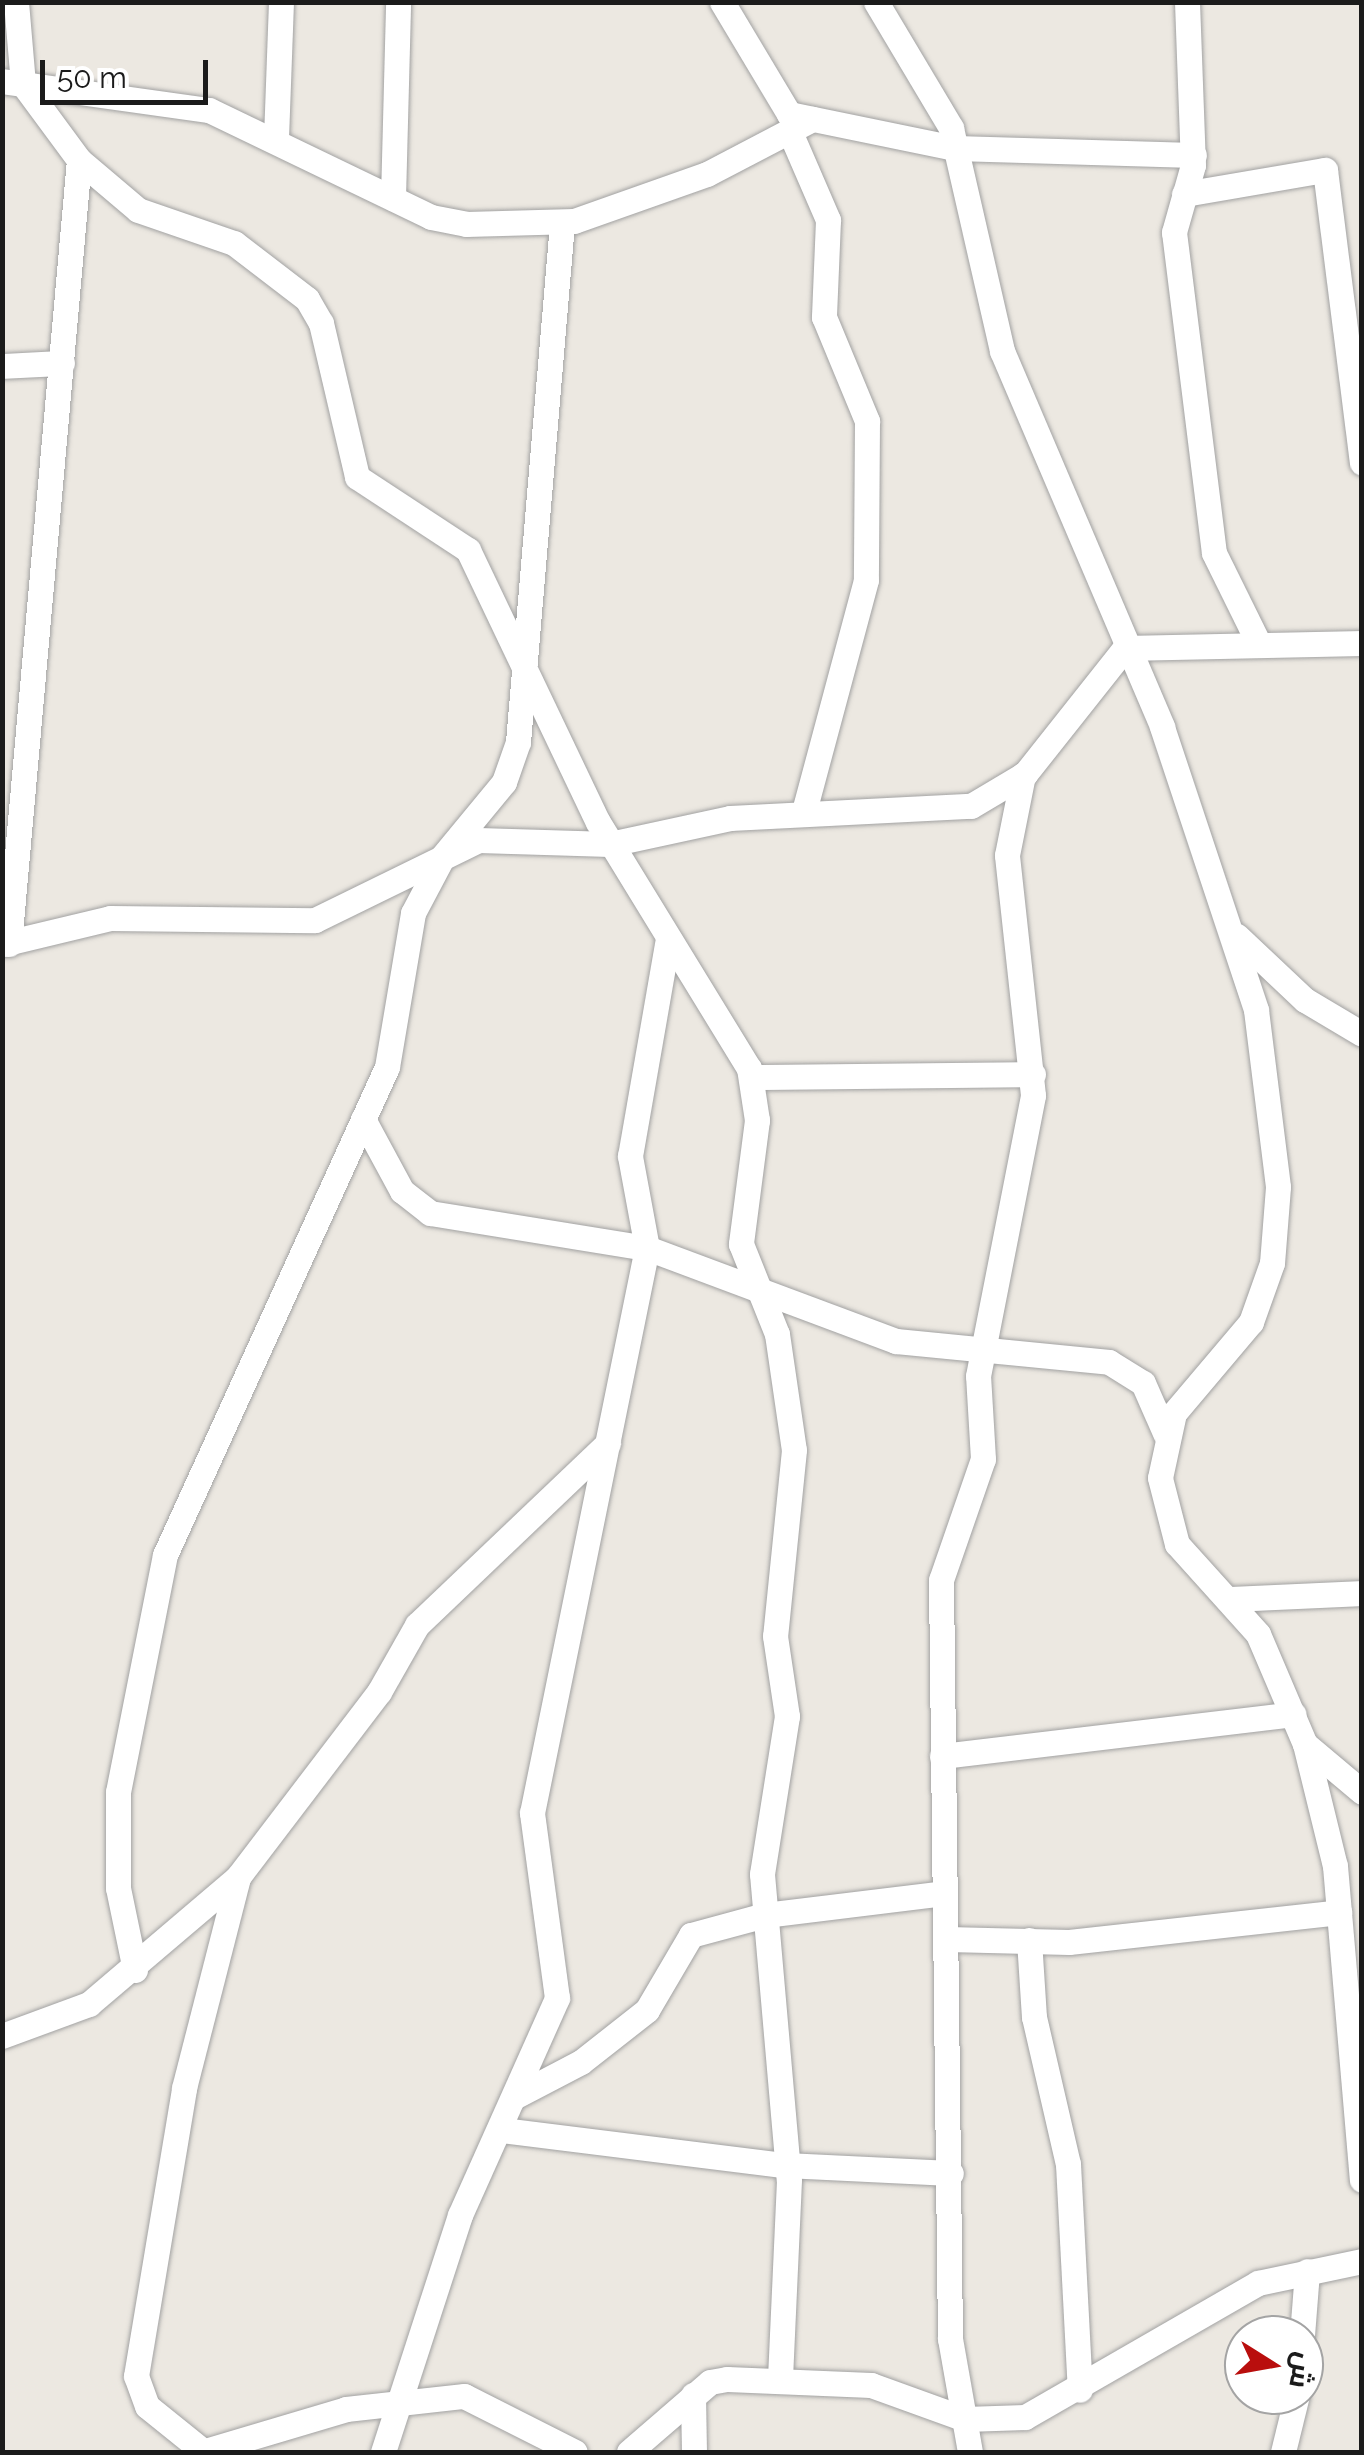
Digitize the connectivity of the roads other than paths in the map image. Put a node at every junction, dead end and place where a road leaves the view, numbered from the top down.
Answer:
1 (16, 2) edge
2 (281, 2) edge
3 (398, 2) edge
4 (722, 2) edge
5 (876, 2) edge
6 (1188, 2) edge
7 (13, 83) edge
8 (801, 125) junction
9 (276, 138) junction
10 (955, 148) junction
11 (1194, 155) junction
12 (79, 160) junction
13 (1184, 194) junction
14 (393, 198) junction
15 (562, 223) junction
16 (1349, 260) edge
17 (62, 363) junction
18 (2, 366) edge
19 (1362, 463) edge
20 (1256, 640) junction
21 (1362, 643) edge
22 (1125, 648) junction
23 (518, 669) junction
24 (1023, 775) junction
25 (804, 811) junction
26 (610, 844) junction
27 (443, 856) junction
28 (1238, 936) junction
29 (667, 943) junction
30 (6, 944) edge
31 (1356, 1022) edge
32 (1034, 1074) junction
33 (751, 1078) junction
34 (362, 1119) junction
35 (647, 1248) junction
36 (762, 1290) junction
37 (982, 1356) junction
38 (1165, 1433) junction
39 (608, 1443) junction
40 (1362, 1593) edge
41 (1232, 1598) junction
42 (1293, 1714) junction
43 (1305, 1744) junction
44 (942, 1756) junction
45 (1362, 1792) edge
46 (238, 1877) junction
47 (944, 1893) junction
48 (1339, 1912) junction
49 (764, 1915) junction
50 (947, 1939) junction
51 (1029, 1940) junction
52 (135, 1970) junction
53 (2, 2036) edge
54 (516, 2096) junction
55 (502, 2130) junction
56 (785, 2165) junction
57 (951, 2172) junction
58 (1362, 2180) edge
59 (1362, 2261) edge
60 (1307, 2271) junction
61 (1304, 2315) edge
62 (780, 2381) junction
63 (1080, 2390) junction
64 (693, 2396) junction
65 (398, 2401) junction
66 (1292, 2415) edge
67 (965, 2420) junction
68 (203, 2452) edge
69 (383, 2452) edge
70 (575, 2452) edge
71 (629, 2452) edge
72 (694, 2452) edge
73 (970, 2452) edge
74 (1284, 2452) edge

1 - 7 street
2 - 9 street
3 - 14 street
4 - 8 street
5 - 10 street
6 - 11 street
7 - 9 street
7 - 12 street
8 - 10 street
8 - 15 street
8 - 25 street
9 - 14 street
10 - 11 street
10 - 22 street
11 - 13 street
12 - 17 street
12 - 23 street
13 - 16 street
13 - 20 street
14 - 15 street
15 - 23 street
16 - 19 street
17 - 18 street
17 - 30 street
20 - 21 street
20 - 22 street
22 - 24 street
22 - 28 street
23 - 26 street
23 - 27 street
24 - 25 street
24 - 32 street
25 - 26 street
26 - 27 street
26 - 29 street
27 - 30 street
27 - 34 street
28 - 31 street
28 - 38 street
29 - 33 street
29 - 35 street
32 - 33 street
32 - 37 street
33 - 36 street
34 - 35 street
34 - 52 street
35 - 36 street
35 - 39 street
36 - 37 street
36 - 49 street
37 - 38 street
37 - 44 street
38 - 41 street
39 - 46 street
39 - 54 street
40 - 41 street
41 - 42 street
42 - 43 street
42 - 44 street
43 - 45 street
43 - 48 street
44 - 47 street
46 - 52 street
46 - 68 street
47 - 49 street
47 - 50 street
48 - 51 street
48 - 58 street
49 - 54 street
49 - 56 street
50 - 51 street
50 - 57 street
51 - 63 street
52 - 53 street
54 - 55 street
55 - 56 street
55 - 65 street
56 - 57 street
56 - 62 street
57 - 67 street
59 - 60 street
60 - 61 street
60 - 63 street
62 - 64 street
62 - 67 street
63 - 67 street
64 - 71 street
64 - 72 street
65 - 68 street
65 - 69 street
65 - 70 street
66 - 74 street
67 - 73 street

